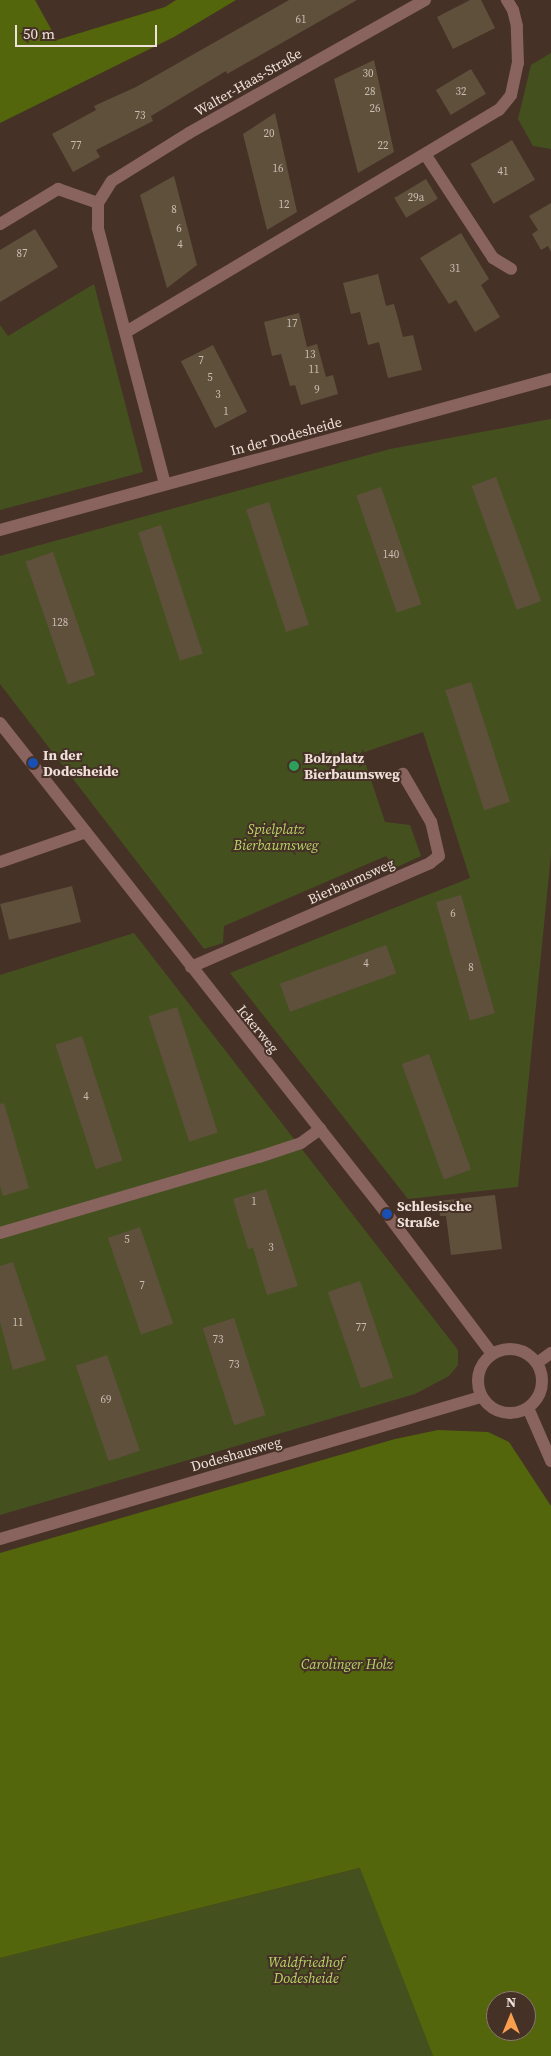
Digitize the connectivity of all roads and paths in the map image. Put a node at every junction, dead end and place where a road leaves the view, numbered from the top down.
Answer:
1 (425, 0) edge
2 (507, 0) edge
3 (425, 154) junction
4 (98, 203) junction
5 (0, 224) edge
6 (511, 269) dead end
7 (126, 332) junction
8 (551, 379) edge
9 (165, 484) junction
10 (0, 530) edge
11 (0, 723) edge
12 (403, 774) dead end
13 (86, 832) junction
14 (0, 862) edge
15 (191, 968) junction
16 (320, 1130) junction
17 (0, 1233) edge
18 (551, 1353) edge
19 (492, 1354) junction
20 (537, 1363) junction
21 (481, 1397) junction
22 (528, 1408) junction
23 (551, 1461) edge
24 (0, 1539) edge

1 - 4 street, Walter-Haas-Straße
2 - 3 street
3 - 6 street
3 - 7 street
4 - 5 street
4 - 7 street
7 - 9 street
8 - 9 street, In der Dodesheide
9 - 10 street, In der Dodesheide
11 - 13 street, Ickerweg
12 - 15 street, Bierbaumsweg
13 - 14 street
13 - 15 street, Ickerweg
15 - 16 street, Ickerweg
16 - 17 street
16 - 19 street, Ickerweg
18 - 20 street
19 - 20 street
19 - 21 street
20 - 22 street
21 - 22 street
21 - 24 street, Dodeshausweg
22 - 23 street

